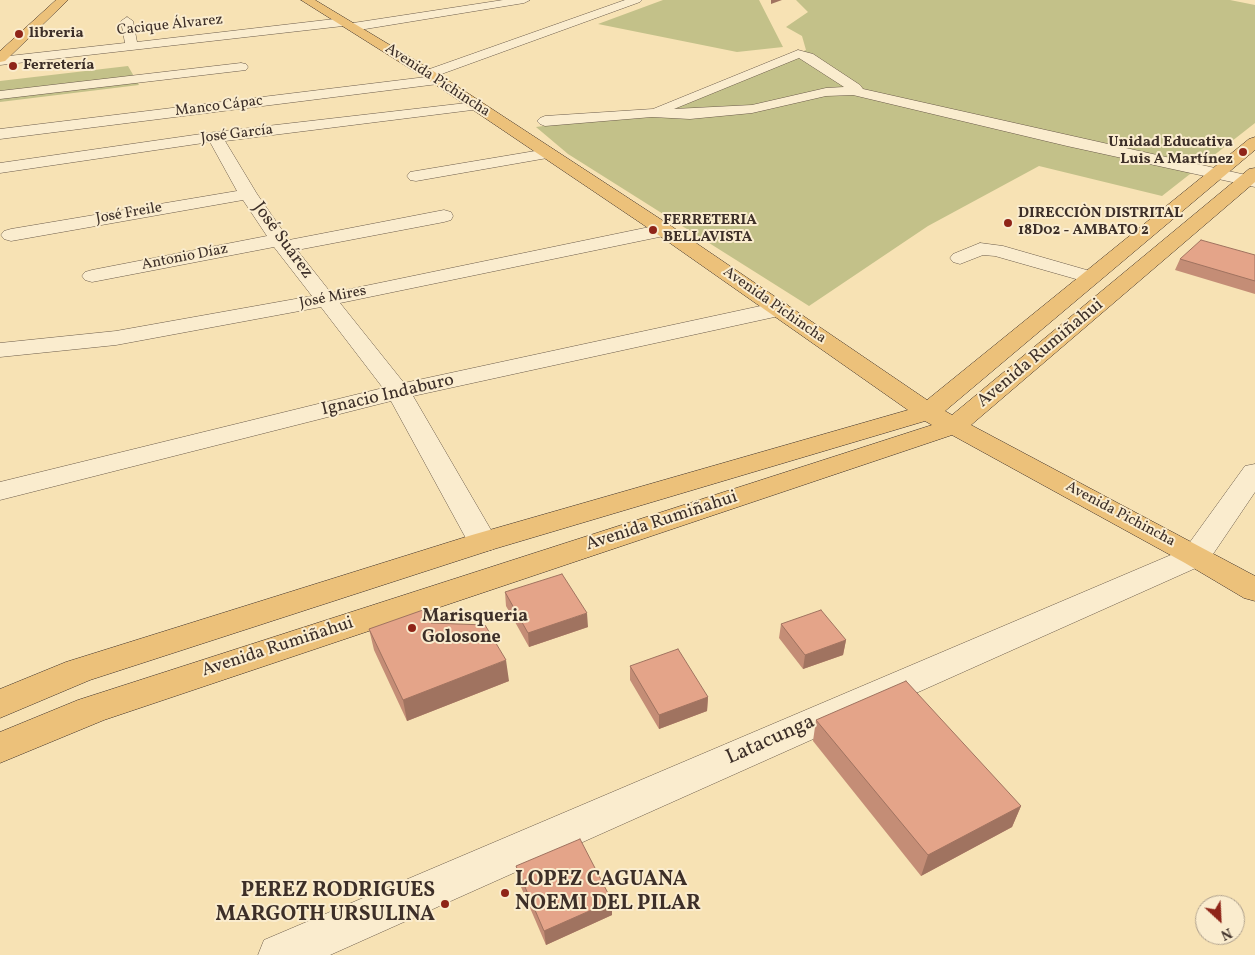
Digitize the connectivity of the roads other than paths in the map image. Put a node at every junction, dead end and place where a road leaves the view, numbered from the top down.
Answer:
1 (62, 0) edge
2 (311, 0) edge
3 (524, 0) edge
4 (631, 1) edge
5 (127, 21) dead end
6 (348, 25) junction
7 (186, 29) dead end
8 (194, 40) junction
9 (132, 46) junction
10 (0, 60) edge
11 (167, 65) dead end
12 (241, 67) dead end
13 (433, 77) junction
14 (0, 86) edge
15 (854, 90) junction
16 (0, 95) edge
17 (475, 106) junction
18 (652, 113) junction
19 (545, 121) dead end
20 (0, 134) edge
21 (215, 137) junction
22 (1255, 142) edge
23 (547, 154) junction
24 (0, 168) edge
25 (1218, 171) junction
26 (416, 176) dead end
27 (1253, 178) edge
28 (248, 194) junction
29 (444, 216) dead end
30 (664, 230) junction
31 (11, 235) dead end
32 (282, 244) junction
33 (960, 258) dead end
34 (92, 276) dead end
35 (1090, 277) junction
36 (326, 300) junction
37 (779, 310) junction
38 (0, 350) edge
39 (398, 392) junction
40 (928, 412) junction
41 (954, 426) junction
42 (1255, 472) edge
43 (0, 491) edge
44 (482, 542) junction
45 (1196, 556) junction
46 (1255, 590) edge
47 (0, 704) edge
48 (0, 748) edge
49 (280, 955) edge

1 - 10 main road
2 - 6 main road, Avenida Pichincha
3 - 6 street, Cacique Álvarez
4 - 13 street, Manco Cápac
5 - 9 street
6 - 8 street, Cacique Álvarez
6 - 13 main road, Avenida Pichincha
7 - 8 street
8 - 9 street, Cacique Álvarez
9 - 10 street, Cacique Álvarez
11 - 14 street
12 - 16 street
13 - 17 main road, Avenida Pichincha
13 - 20 street, Manco Cápac
15 - 18 street
15 - 18 street
15 - 25 street
17 - 21 street, José García
17 - 23 main road, Avenida Pichincha
18 - 19 street
21 - 24 street, José García
21 - 28 street, José Suárez
22 - 25 main road, Avenida Rumiñahui
23 - 26 street
23 - 30 main road, Avenida Pichincha
25 - 27 street
25 - 35 main road, Avenida Rumiñahui
27 - 41 main road, Avenida Rumiñahui
28 - 31 street, José Freile
28 - 32 street, José Suárez
29 - 32 street, Antonio Díaz
30 - 36 street, José Mires
30 - 37 main road, Avenida Pichincha
32 - 34 street, Antonio Díaz
32 - 36 street, José Suárez
33 - 35 street
35 - 40 main road, Avenida Rumiñahui
36 - 38 street, José Mires
36 - 39 street, José Suárez
37 - 39 street, Ignacio Indaburo
37 - 40 main road, Avenida Pichincha
39 - 43 street, Ignacio Indaburo
39 - 44 street, José Suárez
40 - 41 main road, Avenida Pichincha
40 - 44 main road, Avenida Rumiñahui
41 - 45 main road, Avenida Pichincha
41 - 48 main road, Avenida Rumiñahui
42 - 45 street
44 - 47 main road, Avenida Rumiñahui
45 - 46 main road, Avenida Pichincha
45 - 49 street, Latacunga

